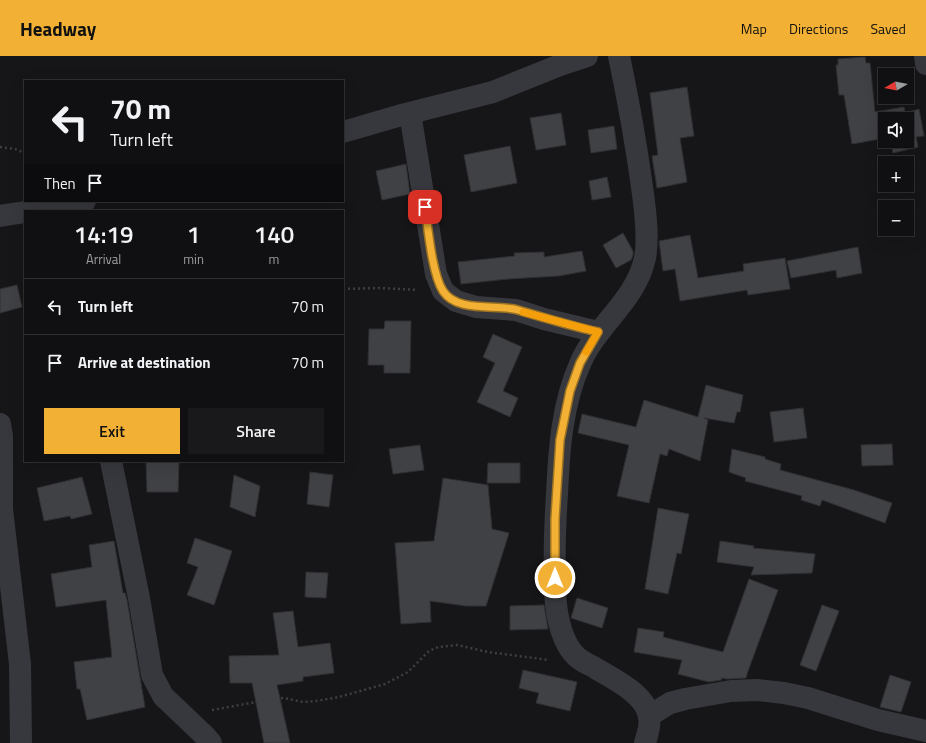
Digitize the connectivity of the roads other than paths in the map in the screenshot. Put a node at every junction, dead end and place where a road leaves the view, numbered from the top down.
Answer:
1 (587, 56) edge
2 (619, 56) edge
3 (925, 56) edge
4 (926, 64) edge
5 (410, 113) junction
6 (344, 132) edge
7 (75, 205) edge
8 (37, 210) edge
9 (24, 212) edge
10 (0, 216) edge
11 (598, 332) junction
12 (0, 424) edge
13 (111, 462) edge
14 (649, 716) junction
15 (926, 731) edge
16 (21, 743) edge
17 (211, 743) edge
18 (645, 743) edge

1 - 5 street
2 - 11 street
3 - 4 street
5 - 6 street
5 - 11 street
7 - 8 street
9 - 10 street
11 - 14 street
12 - 16 street
13 - 17 street
14 - 15 street
14 - 18 street

